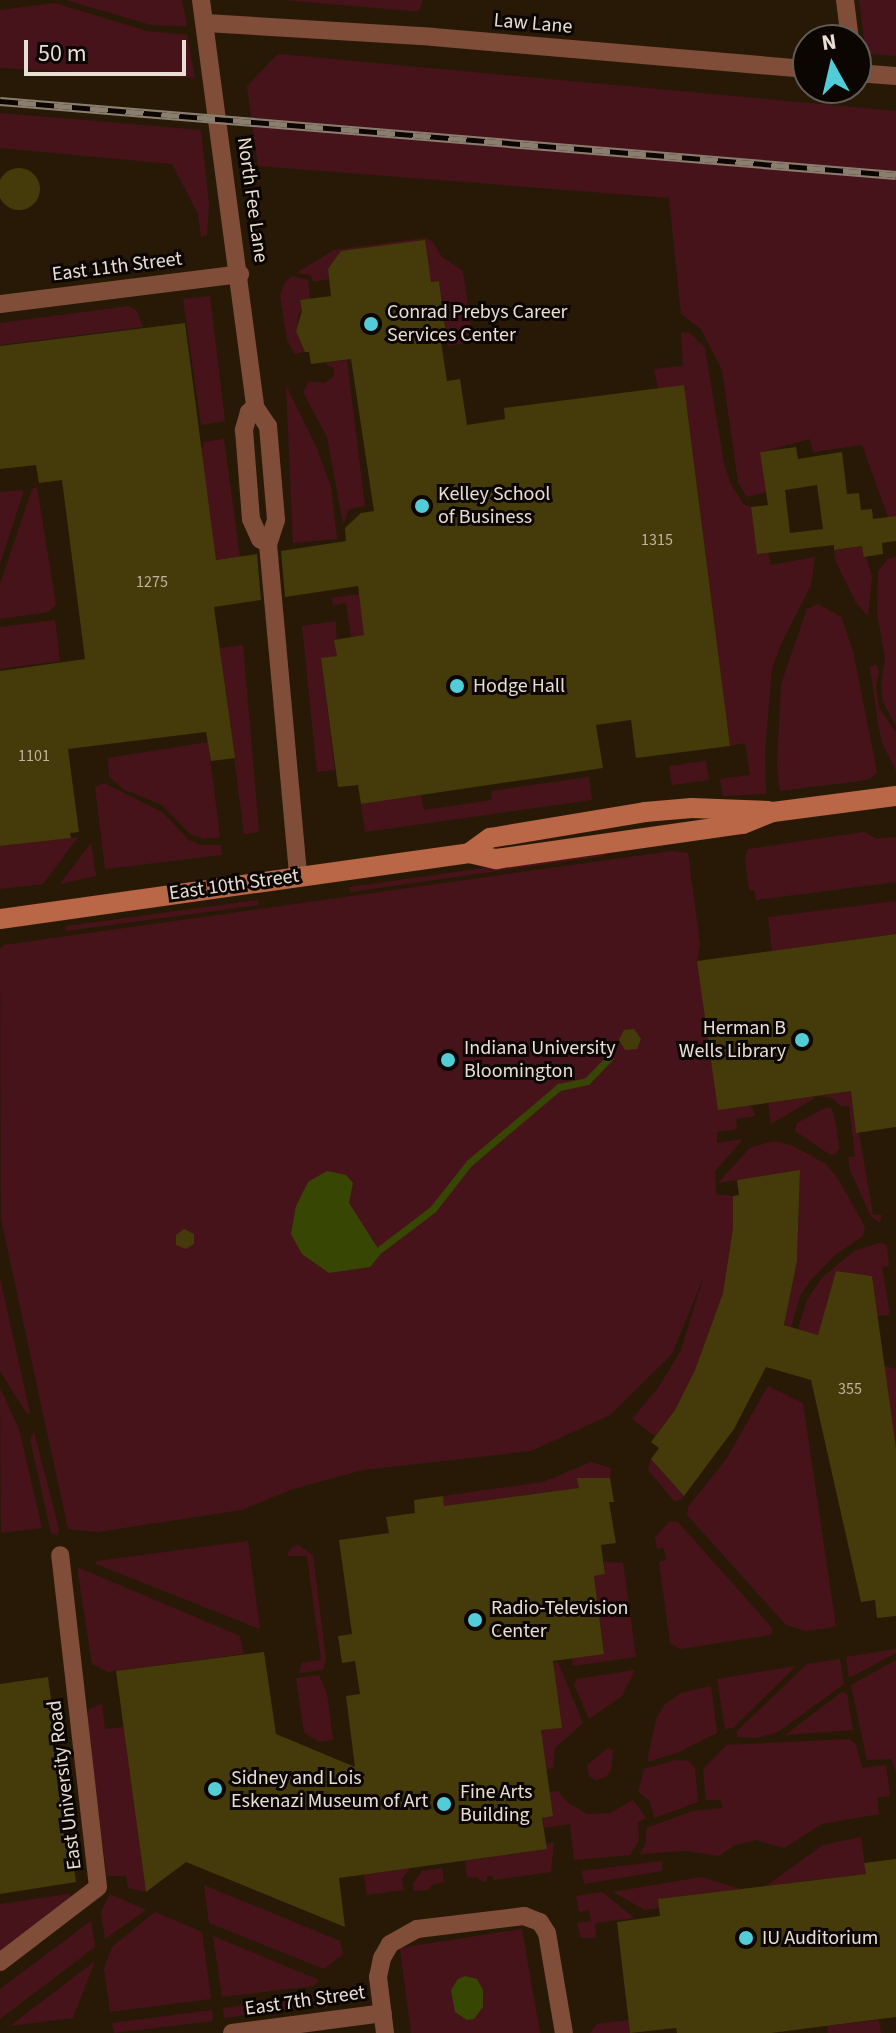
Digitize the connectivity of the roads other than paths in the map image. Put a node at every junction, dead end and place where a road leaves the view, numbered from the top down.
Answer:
1 (201, 0) edge
2 (845, 0) edge
3 (206, 23) junction
4 (848, 24) edge
5 (792, 68) edge
6 (872, 74) edge
7 (896, 76) edge
8 (240, 274) junction
9 (0, 304) edge
10 (896, 796) edge
11 (298, 875) junction
12 (0, 919) edge
13 (60, 1555) dead end
14 (0, 1962) edge
15 (383, 2013) junction
16 (232, 2033) edge
17 (385, 2033) edge
18 (564, 2033) edge

1 - 3 street, North Fee Lane
2 - 4 street
3 - 5 street, Law Lane
3 - 8 street, North Fee Lane
6 - 7 street
8 - 9 street, East 11th Street
8 - 11 street, North Fee Lane
10 - 11 street, East 10th Street
11 - 12 street, East 10th Street
13 - 14 street, East University Road
15 - 16 street, East 7th Street
15 - 17 street, East 7th Street
15 - 18 street, East 7th Street

